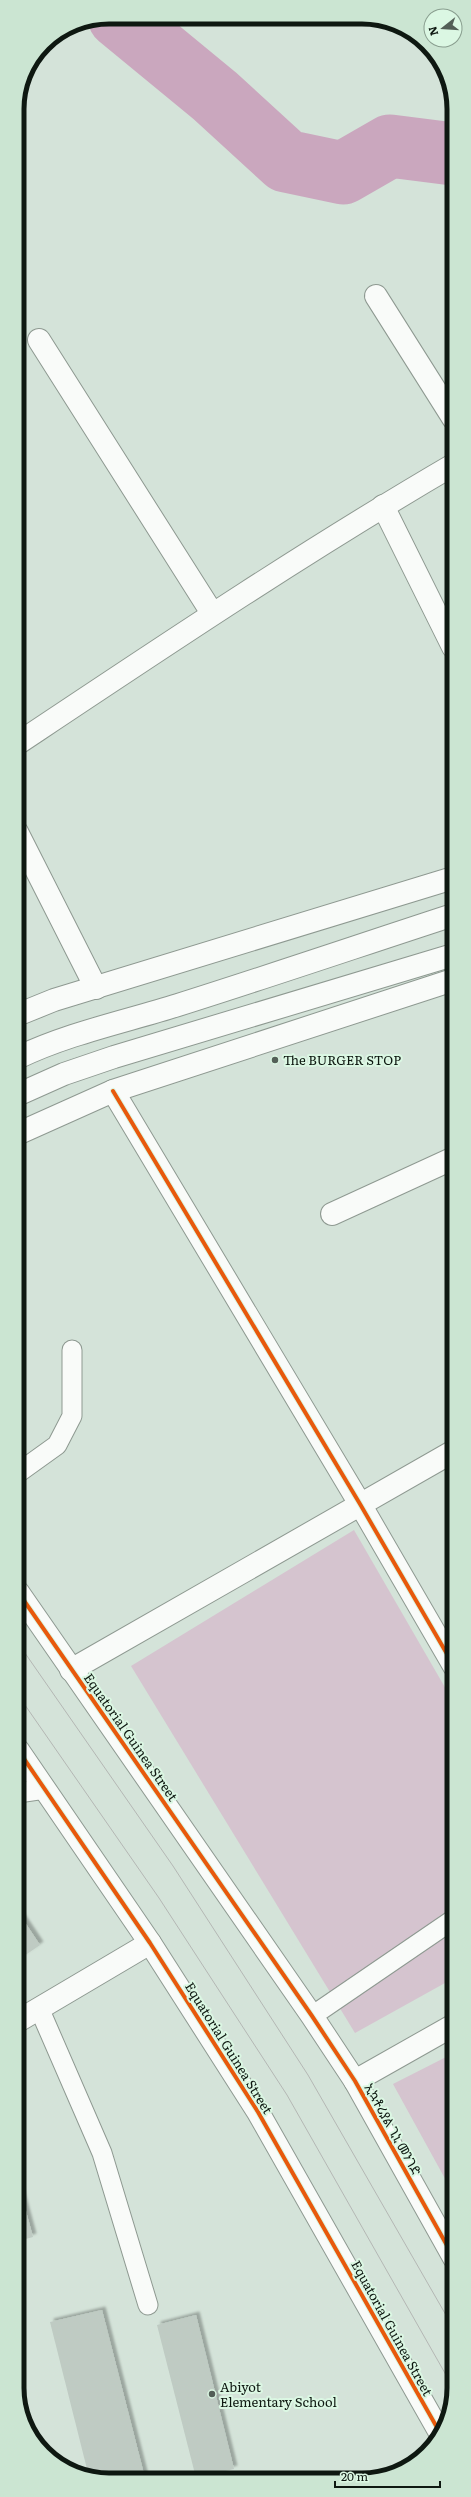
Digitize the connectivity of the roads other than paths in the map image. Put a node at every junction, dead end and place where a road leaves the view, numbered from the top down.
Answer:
1 (376, 296) dead end
2 (39, 340) dead end
3 (447, 408) edge
4 (447, 469) edge
5 (383, 506) junction
6 (212, 613) junction
7 (447, 635) edge
8 (24, 739) edge
9 (24, 846) edge
10 (447, 880) edge
11 (447, 917) edge
12 (447, 957) edge
13 (447, 982) edge
14 (96, 988) junction
15 (24, 1012) edge
16 (24, 1054) edge
17 (113, 1091) junction
18 (24, 1092) edge
19 (24, 1131) edge
20 (447, 1161) edge
21 (332, 1214) dead end
22 (72, 1350) dead end
23 (447, 1455) edge
24 (24, 1469) edge
25 (360, 1504) junction
26 (24, 1601) edge
27 (447, 1654) edge
28 (71, 1670) junction
29 (24, 1759) edge
30 (44, 1789) junction
31 (24, 1792) edge
32 (447, 1925) edge
33 (256, 1933) joint
34 (150, 1943) junction
35 (39, 2008) junction
36 (312, 2016) junction
37 (24, 2017) edge
38 (447, 2029) edge
39 (354, 2081) junction
40 (447, 2246) edge
41 (148, 2305) dead end
42 (437, 2429) edge

1 - 3 main road
2 - 6 main road
4 - 5 main road
5 - 6 main road
5 - 7 main road
6 - 8 main road
9 - 14 main road
10 - 14 main road
11 - 16 main road
12 - 18 main road
13 - 17 main road
14 - 15 main road
17 - 19 main road
17 - 25 main road
20 - 21 main road
22 - 24 lane
23 - 25 main road
25 - 27 main road
25 - 28 main road
26 - 28 main road, Equatorial Guinea Street
28 - 33 main road, Equatorial Guinea Street
29 - 30 main road, Equatorial Guinea Street
30 - 31 lane
30 - 34 main road, Equatorial Guinea Street
32 - 36 lane
33 - 36 main road, ኢኳቶሪያል ጊኒ መንገድ
34 - 35 main road
34 - 42 main road, Equatorial Guinea Street
35 - 37 main road
35 - 41 lane
36 - 39 main road, ኢኳቶሪያል ጊኒ መንገድ
38 - 39 main road
39 - 40 main road, ኢኳቶሪያል ጊኒ መንገድ

